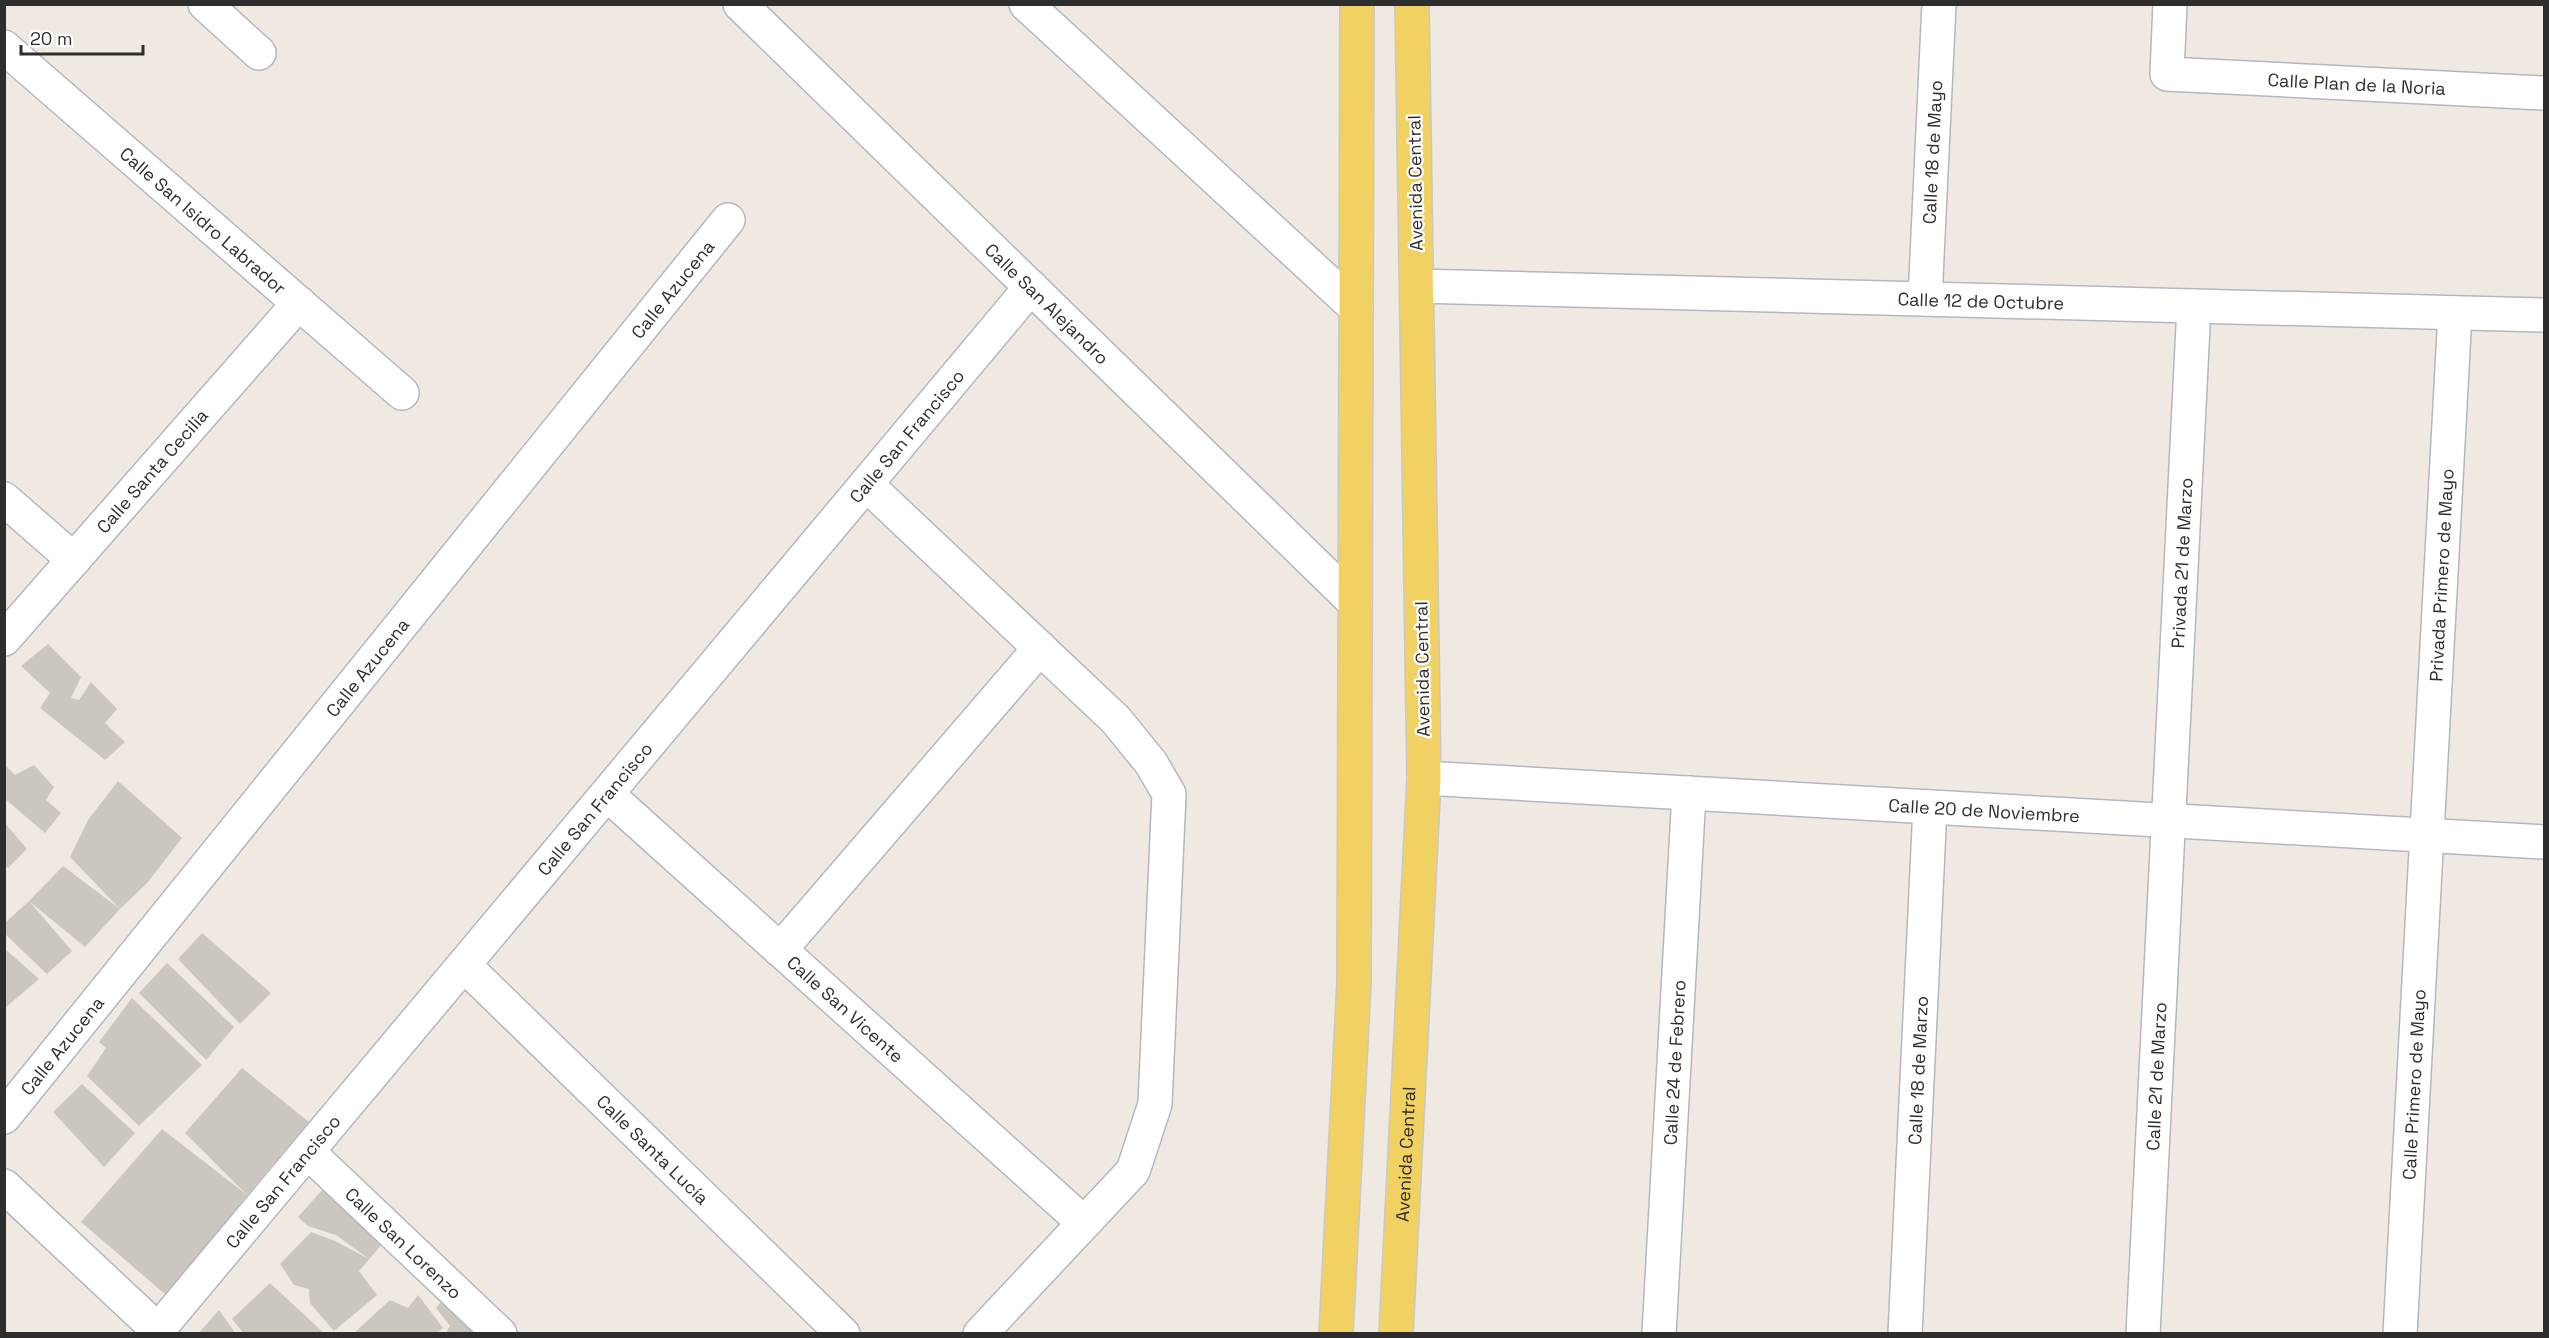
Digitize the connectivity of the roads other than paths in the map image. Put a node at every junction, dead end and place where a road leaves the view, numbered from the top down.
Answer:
1 (205, 4) edge
2 (740, 4) edge
3 (1026, 4) edge
4 (1357, 4) edge
5 (1412, 4) edge
6 (1939, 4) edge
7 (2170, 4) edge
8 (4, 47) edge
9 (259, 53) dead end
10 (2544, 93) edge
11 (728, 220) dead end
12 (1417, 286) junction
13 (1031, 287) junction
14 (1924, 299) junction
15 (299, 303) junction
16 (2194, 306) junction
17 (1356, 308) junction
18 (2455, 313) junction
19 (2544, 315) edge
20 (402, 393) dead end
21 (866, 484) junction
22 (4, 499) edge
23 (74, 560) junction
24 (1355, 603) junction
25 (4, 639) edge
26 (1040, 648) junction
27 (1424, 778) junction
28 (1689, 793) junction
29 (608, 794) junction
30 (1930, 807) junction
31 (2169, 820) junction
32 (2427, 835) junction
33 (2544, 842) edge
34 (780, 950) junction
35 (464, 965) junction
36 (4, 1117) edge
37 (308, 1152) junction
38 (4, 1186) edge
39 (1084, 1223) junction
40 (160, 1332) edge
41 (500, 1334) edge
42 (843, 1334) edge
43 (980, 1334) edge
44 (1336, 1334) edge
45 (1396, 1334) edge
46 (1659, 1334) edge
47 (1905, 1334) edge
48 (2143, 1334) edge
49 (2400, 1334) edge

1 - 9 street
2 - 13 street, Calle San Alejandro
3 - 17 street
4 - 17 main road
5 - 12 main road, Avenida Central
6 - 14 street, Calle 18 de Mayo
7 - 10 street, Calle Plan de la Noria
8 - 15 street, Calle San Isidro Labrador
11 - 36 street, Calle Azucena
12 - 14 street, Calle 12 de Octubre
12 - 27 main road, Avenida Central
13 - 21 street, Calle San Francisco
13 - 24 street, Calle San Alejandro
14 - 16 street, Calle 12 de Octubre
15 - 20 street, Calle San Isidro Labrador
15 - 23 street, Calle Santa Cecilia
16 - 18 street, Calle 12 de Octubre
16 - 31 street, Privada 21 de Marzo
17 - 24 main road
18 - 19 street, Calle 12 de Octubre
18 - 32 street, Privada Primero de Mayo
21 - 26 street
21 - 29 street, Calle San Francisco
22 - 23 street
23 - 25 street, Calle Santa Cecilia
24 - 44 main road
26 - 34 street
26 - 39 street
27 - 28 street, Calle 20 de Noviembre
27 - 45 main road, Avenida Central
28 - 30 street, Calle 20 de Noviembre
28 - 46 street, Calle 24 de Febrero
29 - 34 street, Calle San Vicente
29 - 35 street, Calle San Francisco
30 - 31 street, Calle 20 de Noviembre
30 - 47 street, Calle 18 de Marzo
31 - 32 street, Calle 20 de Noviembre
31 - 48 street, Calle 21 de Marzo
32 - 33 street, Calle 20 de Noviembre
32 - 49 street, Calle Primero de Mayo
34 - 39 street, Calle San Vicente
35 - 37 street, Calle San Francisco
35 - 42 street, Calle Santa Lucía
37 - 40 street, Calle San Francisco
37 - 41 street, Calle San Lorenzo
38 - 40 street
39 - 43 street

